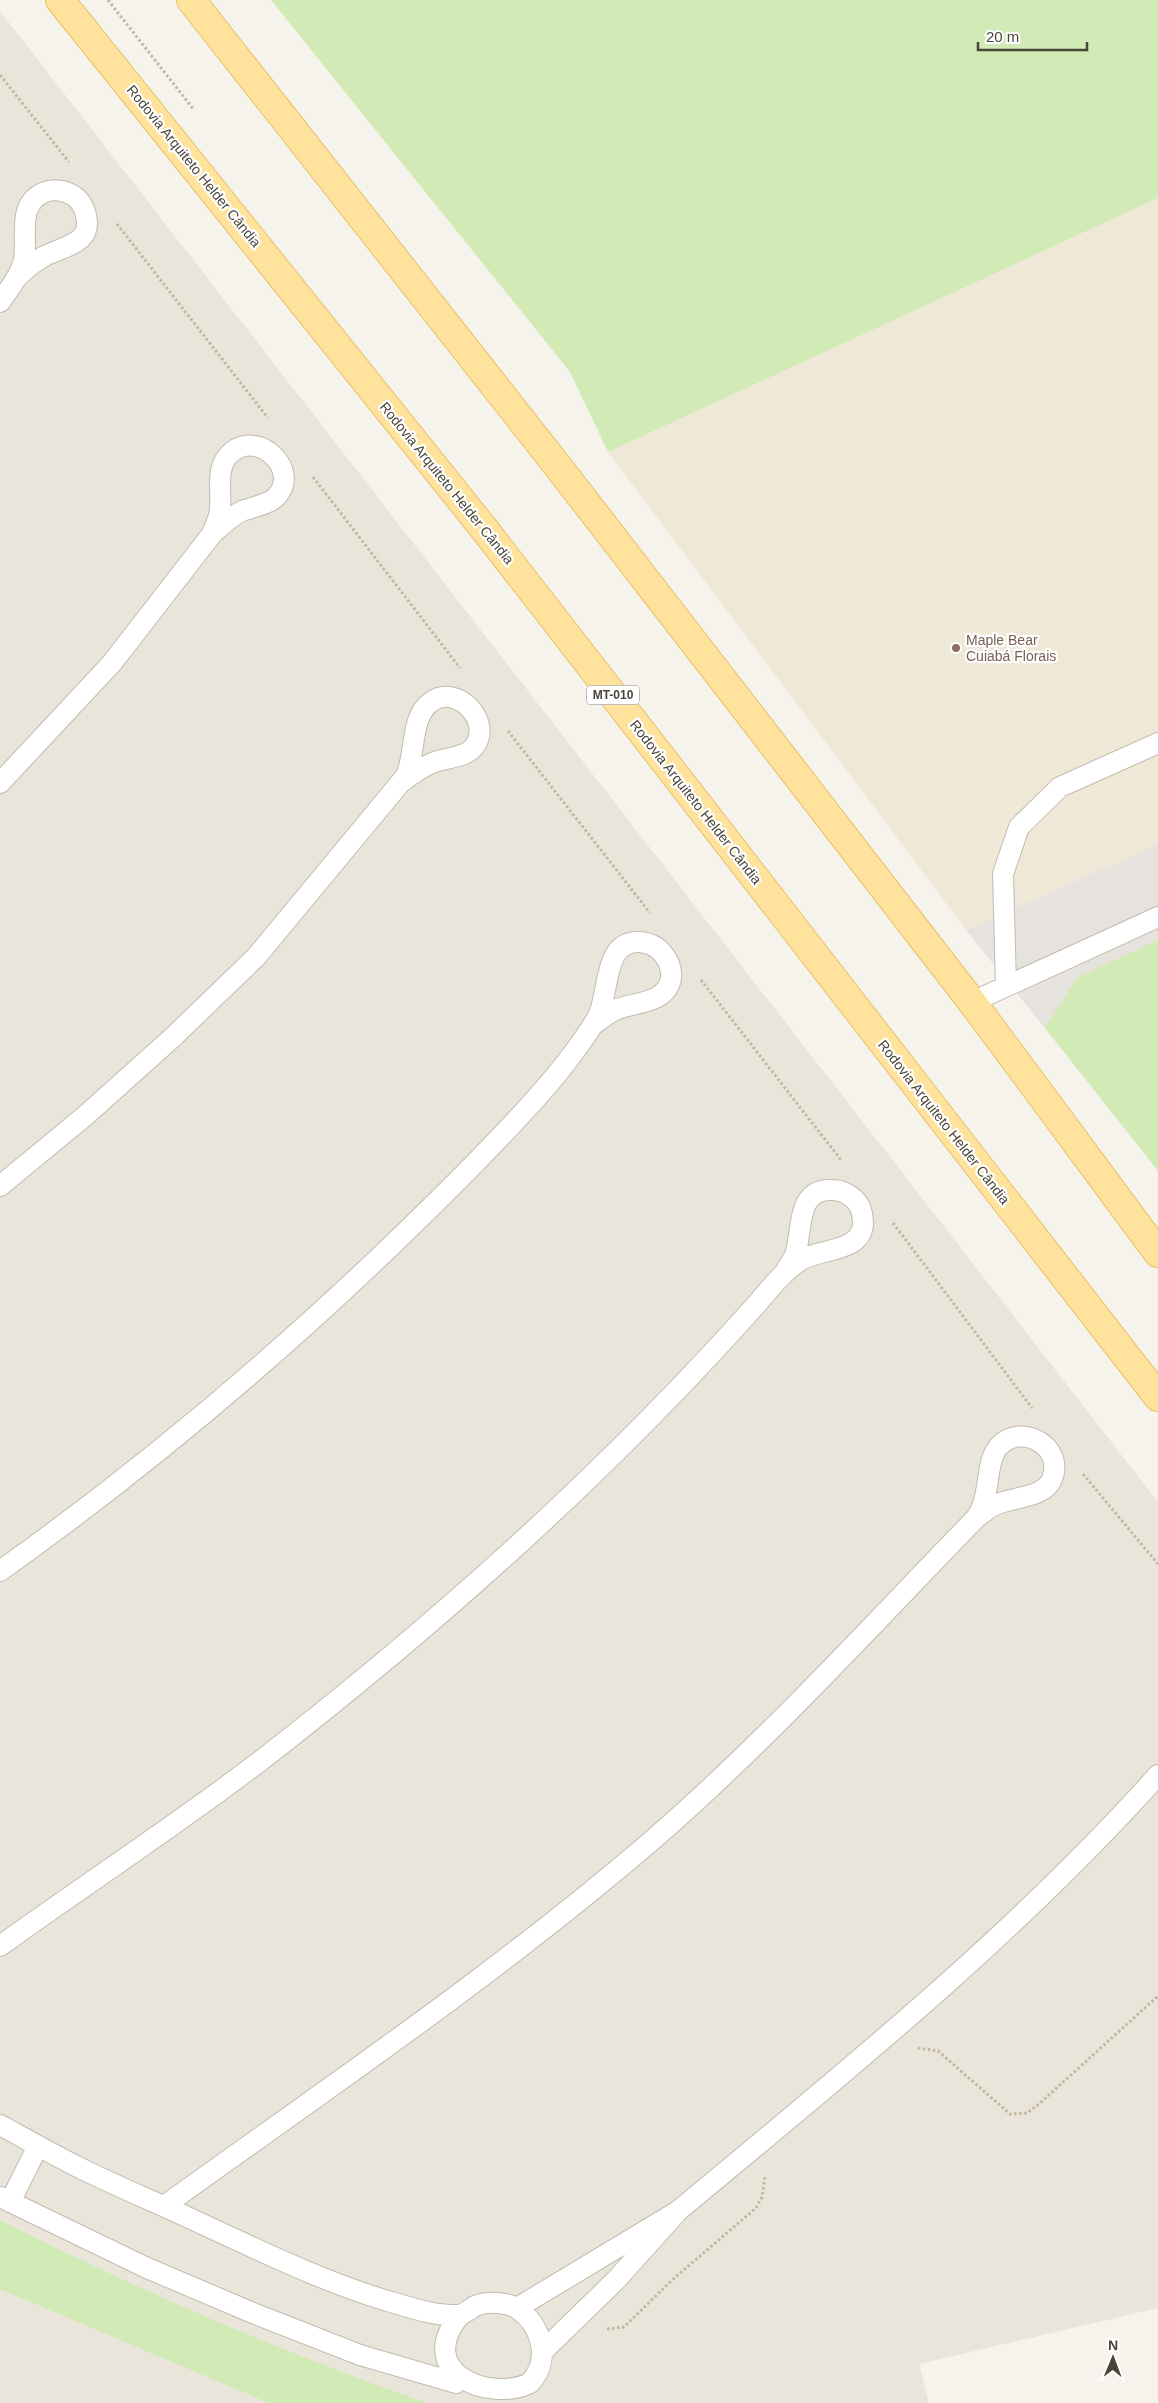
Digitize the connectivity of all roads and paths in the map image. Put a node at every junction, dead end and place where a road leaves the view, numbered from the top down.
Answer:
1 (60, 0) edge
2 (191, 0) edge
3 (0, 75) edge
4 (71, 164) dead end
5 (113, 218) dead end
6 (16, 278) junction
7 (0, 302) edge
8 (268, 419) dead end
9 (310, 473) dead end
10 (212, 534) junction
11 (464, 673) dead end
12 (506, 727) dead end
13 (1158, 743) edge
14 (402, 781) junction
15 (0, 783) edge
16 (1158, 917) edge
17 (655, 919) dead end
18 (696, 974) dead end
19 (1006, 986) junction
20 (972, 1002) junction
21 (593, 1025) junction
22 (846, 1166) dead end
23 (0, 1186) edge
24 (888, 1216) dead end
25 (1158, 1253) edge
26 (785, 1272) junction
27 (1158, 1396) edge
28 (1038, 1415) dead end
29 (1079, 1468) dead end
30 (976, 1518) junction
31 (1158, 1564) edge
32 (0, 1571) edge
33 (1158, 1775) edge
34 (1158, 1792) edge
35 (1135, 1800) junction
36 (0, 1946) edge
37 (1158, 1996) edge
38 (916, 2049) dead end
39 (1, 2127) edge
40 (38, 2146) junction
41 (766, 2169) dead end
42 (5, 2200) edge
43 (164, 2206) junction
44 (678, 2211) junction
45 (517, 2308) junction
46 (460, 2316) junction
47 (598, 2329) dead end
48 (542, 2352) junction
49 (456, 2383) junction

1 - 27 main road, Rodovia Arquiteto Helder Cândia / MT-010
2 - 20 main road
3 - 4 path
5 - 8 path
6 - 6 lane
6 - 7 lane
9 - 11 path
10 - 10 lane
10 - 15 lane
12 - 17 path
13 - 19 lane
14 - 14 lane
14 - 23 lane
16 - 19 lane
18 - 22 path
19 - 20 lane
20 - 25 main road
21 - 21 lane
21 - 32 lane
24 - 28 path
26 - 26 lane
26 - 36 lane
29 - 31 path
30 - 30 lane
30 - 43 lane
33 - 35 lane
34 - 35 lane
35 - 44 lane
37 - 38 path
39 - 40 lane
40 - 42 lane
40 - 43 lane
41 - 47 path
42 - 49 lane
43 - 46 lane
44 - 45 lane
44 - 48 lane
45 - 46 lane
45 - 48 lane
46 - 49 lane
48 - 49 lane

